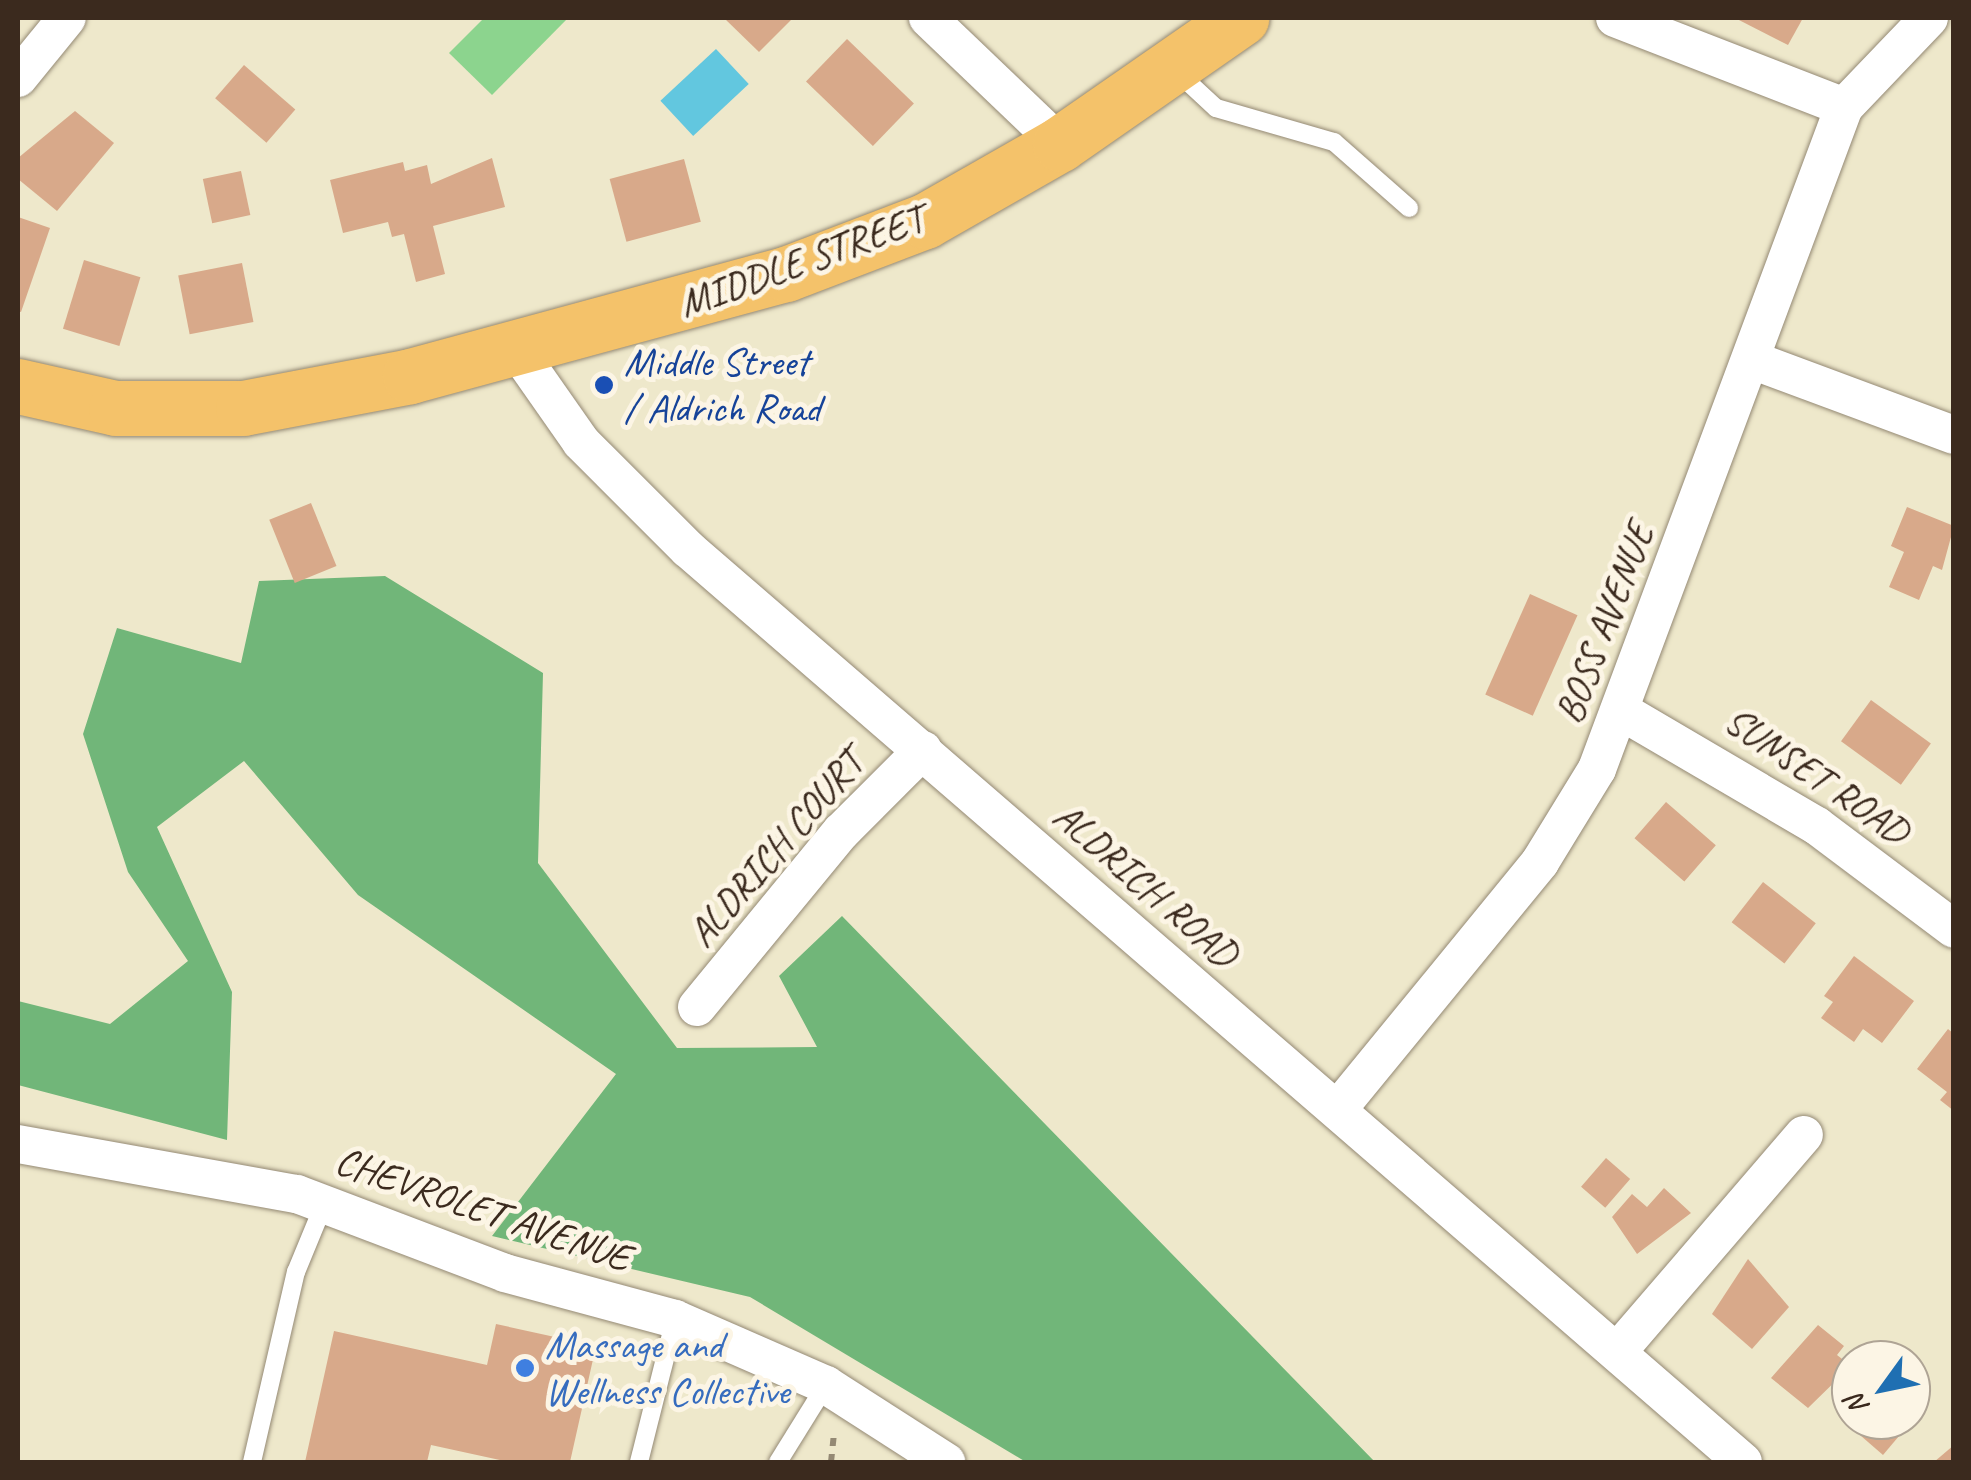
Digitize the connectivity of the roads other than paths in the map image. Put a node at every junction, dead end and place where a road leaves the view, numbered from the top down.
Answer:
1 (68, 18) edge
2 (928, 18) edge
3 (1241, 18) edge
4 (1615, 18) edge
5 (1929, 18) edge
6 (1173, 69) junction
7 (18, 78) edge
8 (1844, 107) junction
9 (1060, 144) junction
10 (1409, 208) dead end
11 (516, 349) junction
12 (1752, 360) junction
13 (18, 386) edge
14 (1954, 435) edge
15 (1621, 710) junction
16 (923, 750) junction
17 (1954, 929) edge
18 (698, 1007) dead end
19 (1338, 1110) junction
20 (1804, 1135) dead end
21 (18, 1144) edge
22 (324, 1204) junction
23 (676, 1318) junction
24 (1618, 1351) junction
25 (826, 1386) junction
26 (252, 1462) edge
27 (639, 1462) edge
28 (778, 1462) edge
29 (946, 1462) edge
30 (1743, 1462) edge

1 - 7 street
2 - 9 street
3 - 6 main road, MIDDLE STREET
4 - 8 street
5 - 8 street, BOSS AVENUE
6 - 9 main road, MIDDLE STREET
6 - 10 lane
8 - 12 street, BOSS AVENUE
9 - 11 main road, MIDDLE STREET
11 - 13 main road, MIDDLE STREET
11 - 16 street, ALDRICH ROAD
12 - 14 street
12 - 15 street, BOSS AVENUE
15 - 17 street, SUNSET ROAD
15 - 19 street, BOSS AVENUE
16 - 18 street, ALDRICH COURT
16 - 19 street, ALDRICH ROAD
19 - 24 street, ALDRICH ROAD
20 - 24 street
21 - 22 street, CHEVROLET AVENUE
22 - 23 street, CHEVROLET AVENUE
22 - 26 lane
23 - 25 street, CHEVROLET AVENUE
23 - 27 lane
24 - 30 street, ALDRICH ROAD
25 - 28 lane
25 - 29 street, CHEVROLET AVENUE

